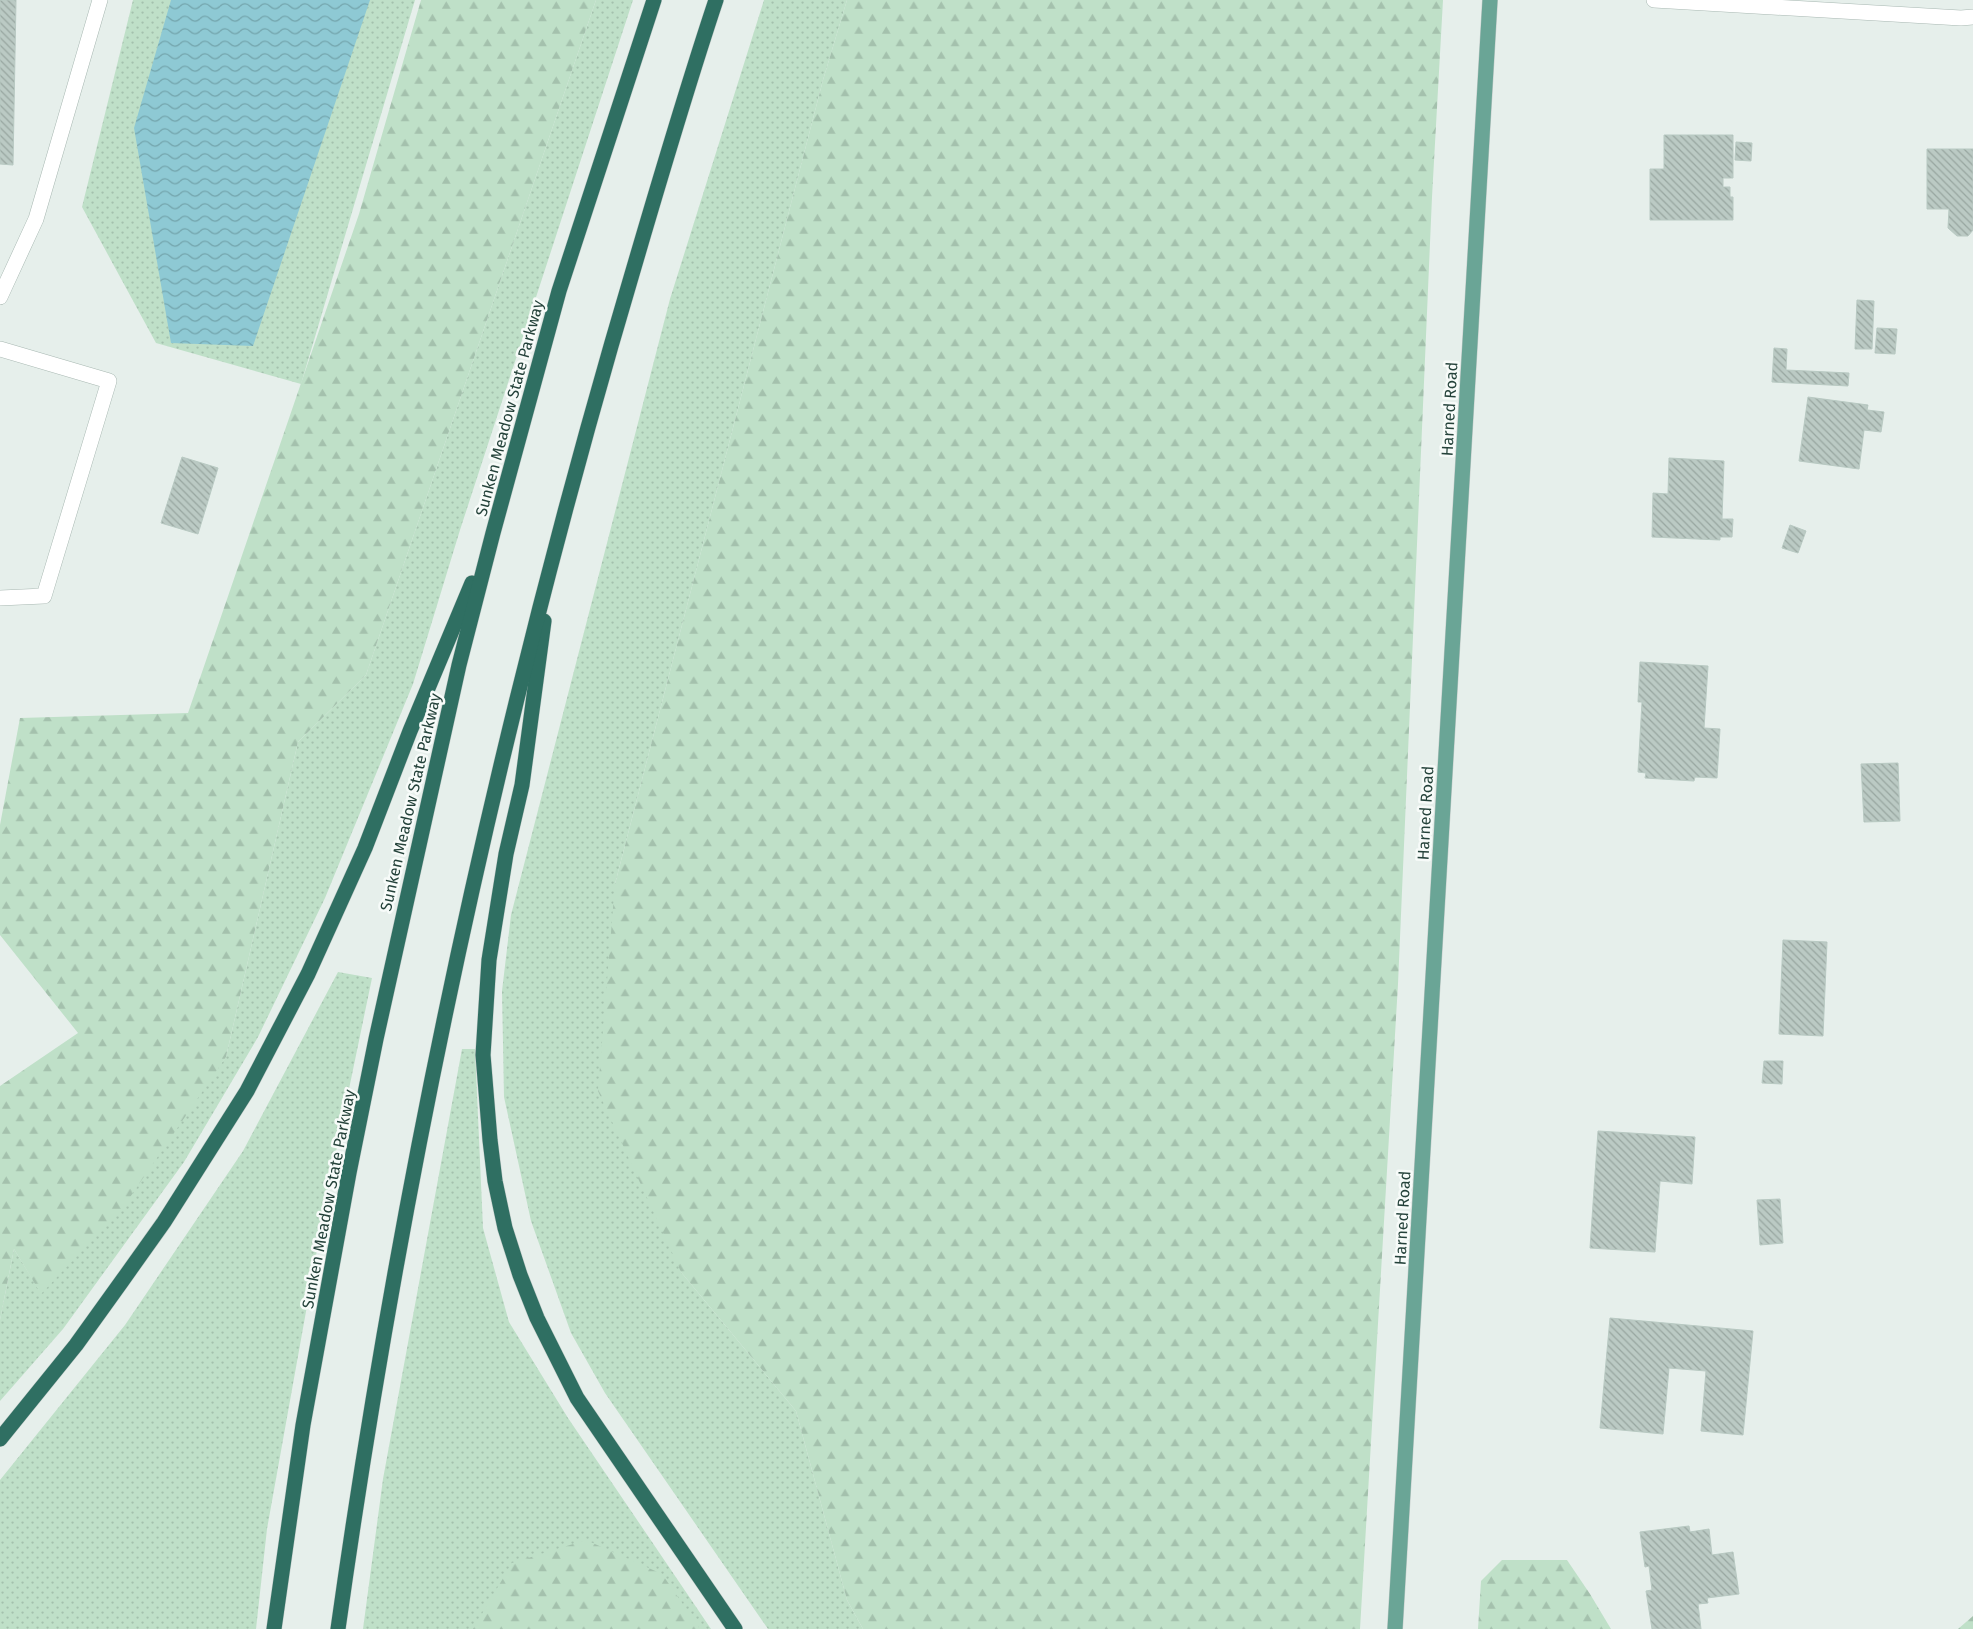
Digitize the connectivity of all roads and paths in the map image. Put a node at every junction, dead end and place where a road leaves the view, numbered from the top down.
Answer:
1 (100, 0) edge
2 (654, 0) edge
3 (716, 0) edge
4 (1490, 0) edge
5 (1654, 0) edge
6 (1973, 16) edge
7 (0, 298) edge
8 (0, 350) edge
9 (493, 533) junction
10 (553, 553) junction
11 (0, 598) edge
12 (0, 1439) edge
13 (274, 1629) edge
14 (338, 1629) edge
15 (736, 1629) edge
16 (1395, 1629) edge

1 - 7 street
2 - 9 highway, Sunken Meadow State Parkway
3 - 10 highway
4 - 16 main road, Harned Road
5 - 6 street
8 - 11 street
9 - 12 highway
9 - 13 highway, Sunken Meadow State Parkway
10 - 14 highway
10 - 15 highway

